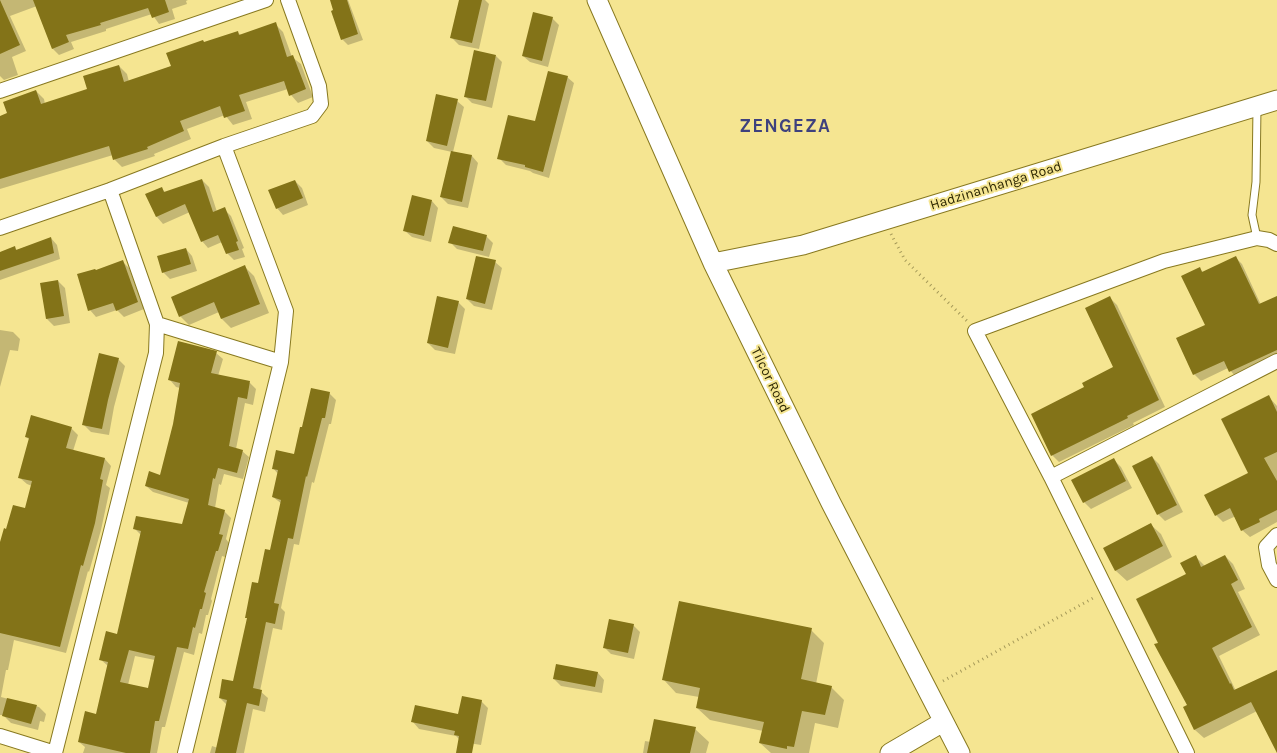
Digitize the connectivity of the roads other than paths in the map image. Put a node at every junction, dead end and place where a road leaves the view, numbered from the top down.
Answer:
1 (266, 0) edge
2 (288, 0) edge
3 (597, 0) edge
4 (0, 91) edge
5 (1277, 100) edge
6 (1257, 106) junction
7 (224, 146) junction
8 (110, 190) junction
9 (0, 228) edge
10 (1257, 238) junction
11 (1277, 244) edge
12 (713, 263) junction
13 (157, 324) junction
14 (1277, 361) edge
15 (281, 362) junction
16 (1051, 477) junction
17 (1277, 535) edge
18 (1277, 580) edge
19 (944, 722) junction
20 (0, 736) edge
21 (55, 753) edge
22 (185, 753) edge
23 (890, 753) edge
24 (960, 753) edge
25 (1187, 753) edge

1 - 4 street
2 - 7 street
3 - 12 street, Tilcor Road
5 - 6 street, Hadzinanhanga Road
6 - 10 lane
6 - 12 street, Hadzinanhanga Road
7 - 8 street
7 - 15 street
8 - 9 street
8 - 13 street
10 - 11 street
10 - 16 street
12 - 19 street, Tilcor Road
13 - 15 street
13 - 21 street
14 - 16 street
15 - 22 street
16 - 25 street
17 - 18 street
19 - 23 street
19 - 24 street, Tilcor Road
20 - 21 street

